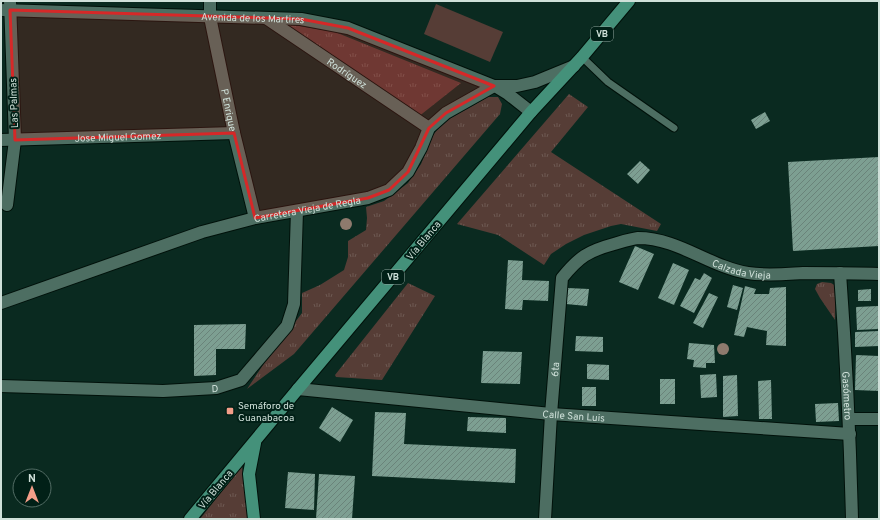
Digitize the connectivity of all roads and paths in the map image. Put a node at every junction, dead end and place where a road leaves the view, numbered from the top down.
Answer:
1 (210, 1) edge
2 (629, 1) edge
3 (7, 7) edge
4 (210, 17) junction
5 (265, 17) junction
6 (578, 61) junction
7 (494, 86) junction
8 (531, 112) junction
9 (429, 128) junction
10 (674, 128) dead end
11 (234, 132) junction
12 (1, 140) edge
13 (14, 140) junction
14 (7, 205) dead end
15 (297, 211) junction
16 (255, 218) junction
17 (609, 245) joint
18 (840, 273) junction
19 (879, 274) edge
20 (1, 303) edge
21 (1, 386) edge
22 (298, 389) junction
23 (550, 414) junction
24 (848, 419) junction
25 (879, 419) edge
26 (850, 434) junction
27 (255, 442) junction
28 (190, 519) edge
29 (254, 519) edge
30 (545, 519) edge
31 (852, 519) edge

1 - 4 street, P Enrique
2 - 6 main road, Vía Blanca / VB
3 - 4 street, Avenida de los Martires
3 - 13 street, Las Palmas
4 - 5 street, Avenida de los Martires
4 - 11 street, P Enrique
5 - 7 street, Avenida de los Martires
5 - 9 street, Rodríguez
6 - 7 street, Carretera Vieja de Regla
6 - 8 main road, Vía Blanca / VB
6 - 10 lane
7 - 8 street
7 - 9 street, Carretera Vieja de Regla
8 - 22 main road, Vía Blanca / VB
9 - 15 street, Carretera Vieja de Regla
11 - 13 street, Jose Miguel Gomez
11 - 16 street, P Enrique
12 - 13 street, Jose Miguel Gomez
13 - 14 street, Las Palmas
15 - 16 street, Carretera Vieja de Regla
15 - 21 street, D
16 - 20 street, Carretera Vieja de Regla
17 - 18 street, Calzada Vieja
17 - 23 street, 6ta
18 - 19 street, Calzada Vieja
18 - 24 street, Gasómetro
22 - 23 street, Calle San Luis
22 - 27 main road, Vía Blanca / VB
23 - 26 street, Calle San Luis
23 - 30 street, 6ta
24 - 25 street
24 - 26 street, Gasómetro
26 - 31 street, Gasómetro
27 - 28 main road, Vía Blanca / VB
27 - 29 main road

